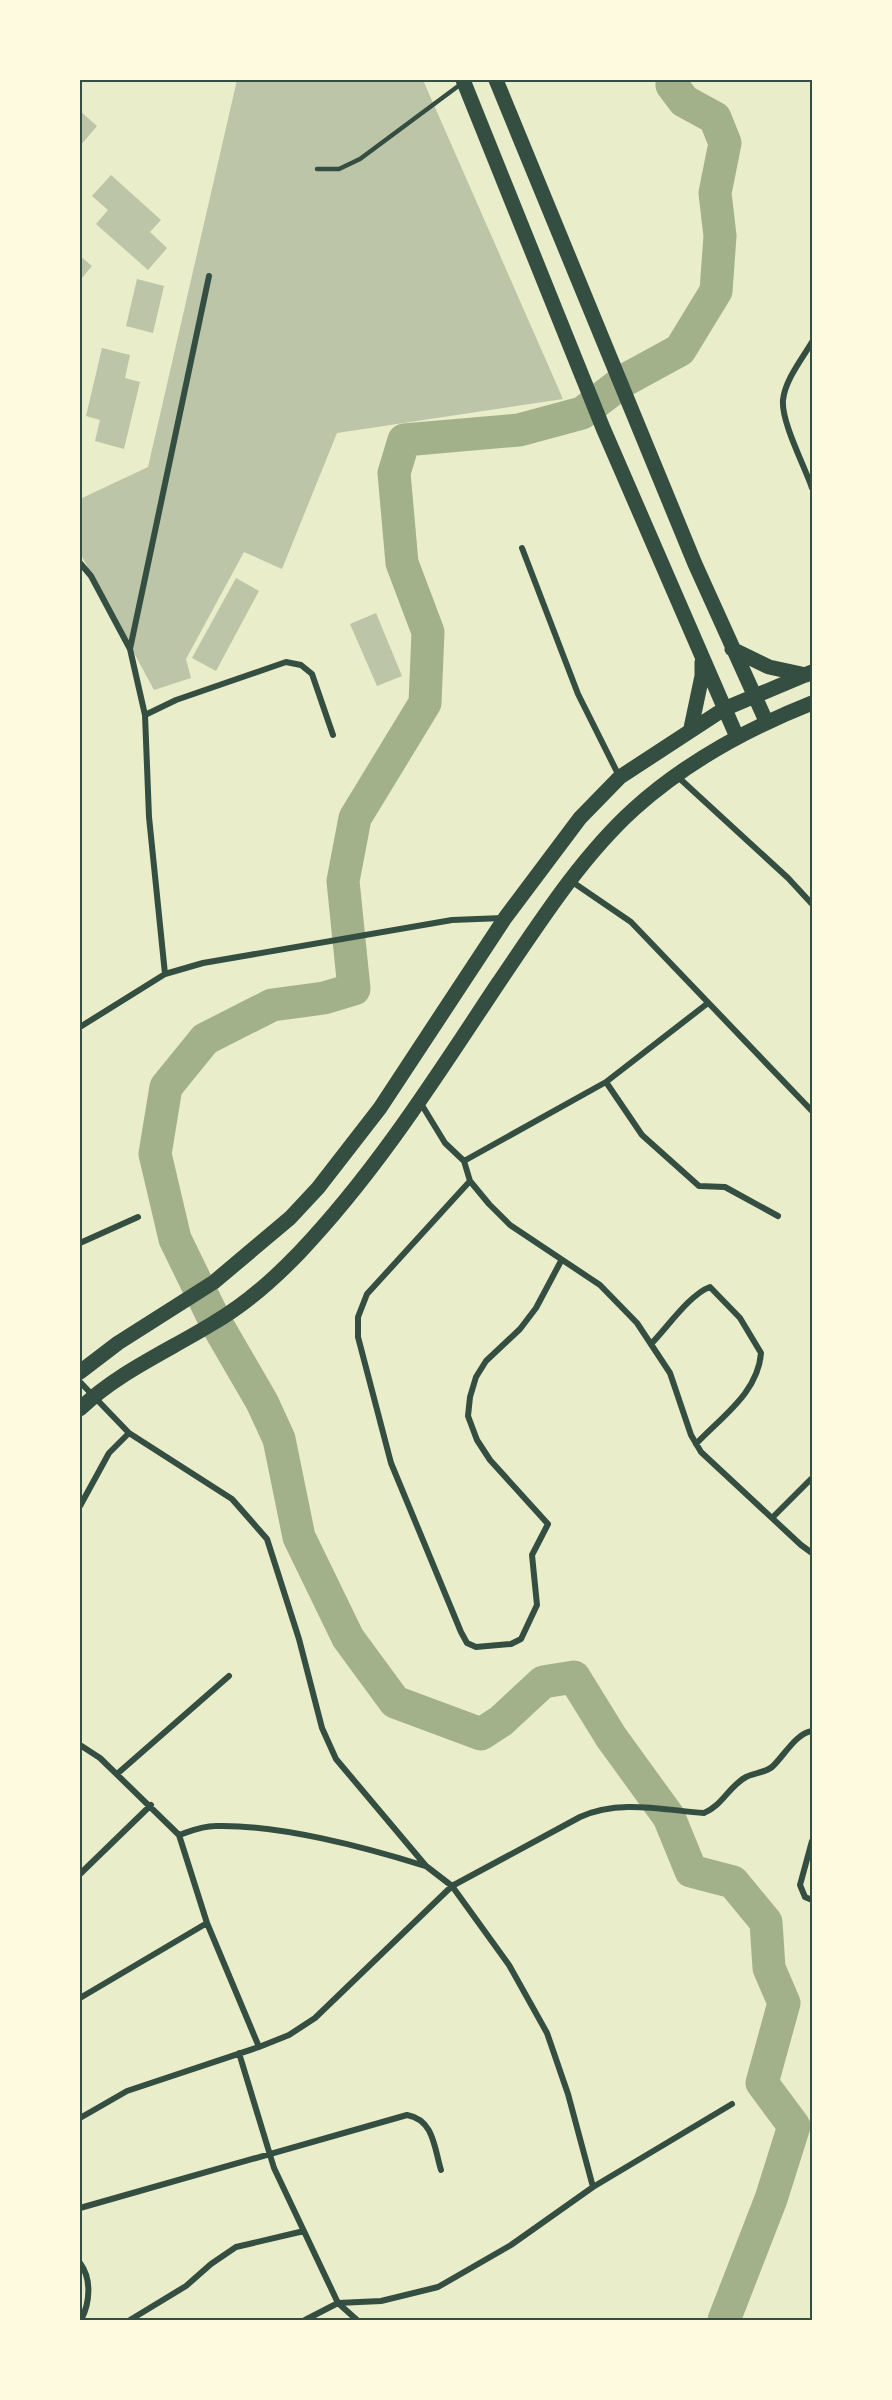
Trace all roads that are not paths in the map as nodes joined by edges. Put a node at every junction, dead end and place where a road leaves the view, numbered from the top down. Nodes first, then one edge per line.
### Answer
1 (465, 80) edge
2 (496, 80) edge
3 (317, 169) dead end
4 (209, 276) dead end
5 (813, 342) edge
6 (813, 488) edge
7 (522, 548) dead end
8 (80, 563) edge
9 (732, 649) junction
10 (130, 650) junction
11 (702, 656) junction
12 (809, 673) edge
13 (753, 695) junction
14 (813, 703) edge
15 (724, 709) junction
16 (144, 714) junction
17 (766, 721) junction
18 (691, 728) junction
19 (333, 735) dead end
20 (738, 736) junction
21 (620, 777) junction
22 (678, 777) junction
23 (571, 881) junction
24 (813, 904) edge
25 (505, 918) junction
26 (165, 974) junction
27 (708, 1003) junction
28 (80, 1027) edge
29 (606, 1082) junction
30 (420, 1101) junction
31 (813, 1111) edge
32 (464, 1161) junction
33 (470, 1181) junction
34 (778, 1215) dead end
35 (138, 1217) dead end
36 (80, 1243) edge
37 (561, 1261) junction
38 (651, 1344) junction
39 (80, 1372) edge
40 (80, 1382) edge
41 (93, 1397) junction
42 (80, 1409) edge
43 (129, 1433) junction
44 (696, 1444) junction
45 (813, 1478) edge
46 (80, 1506) edge
47 (773, 1517) junction
48 (813, 1553) edge
49 (229, 1676) dead end
50 (813, 1731) edge
51 (80, 1745) edge
52 (117, 1774) junction
53 (151, 1805) junction
54 (179, 1835) junction
55 (813, 1841) edge
56 (426, 1866) junction
57 (80, 1874) edge
58 (452, 1886) junction
59 (813, 1900) edge
60 (207, 1923) junction
61 (80, 1998) edge
62 (259, 2047) junction
63 (239, 2054) junction
64 (732, 2104) dead end
65 (80, 2118) edge
66 (269, 2154) junction
67 (441, 2170) dead end
68 (593, 2187) junction
69 (80, 2208) edge
70 (303, 2231) junction
71 (80, 2263) edge
72 (338, 2302) junction
73 (81, 2320) edge
74 (130, 2320) edge
75 (305, 2320) edge
76 (357, 2320) edge

1 - 3 lane
1 - 11 main road
2 - 9 main road
4 - 10 street
5 - 6 street
7 - 21 street
8 - 10 street
9 - 12 main road
9 - 13 main road
10 - 16 street
11 - 15 main road
11 - 18 main road
12 - 13 main road
13 - 15 main road
13 - 17 main road
14 - 17 main road
15 - 18 main road
15 - 20 main road
16 - 19 street
16 - 26 street
17 - 20 main road
18 - 21 main road
20 - 22 main road
21 - 25 main road
22 - 23 main road
22 - 24 street
23 - 27 street
23 - 30 main road
25 - 26 street
25 - 39 main road
26 - 28 street
27 - 29 street
27 - 31 street
29 - 32 street
29 - 34 street
30 - 32 street
30 - 41 main road
32 - 33 street
33 - 37 street
33 - 37 street
35 - 36 street
37 - 38 street
38 - 44 street
38 - 44 street
40 - 41 street
41 - 42 main road
41 - 43 street
43 - 46 street
43 - 56 street
44 - 47 street
45 - 47 street
47 - 48 street
49 - 52 street
50 - 58 street
51 - 52 street
52 - 53 street
53 - 54 street
53 - 57 street
54 - 56 street
54 - 60 street
55 - 59 street
56 - 58 street
58 - 62 street
58 - 68 street
60 - 61 street
60 - 62 street
62 - 63 street
63 - 65 street
63 - 66 street
64 - 68 street
66 - 67 street
66 - 69 street
66 - 70 street
68 - 72 street
70 - 72 street
70 - 74 street
71 - 73 street
72 - 75 street
72 - 76 street

